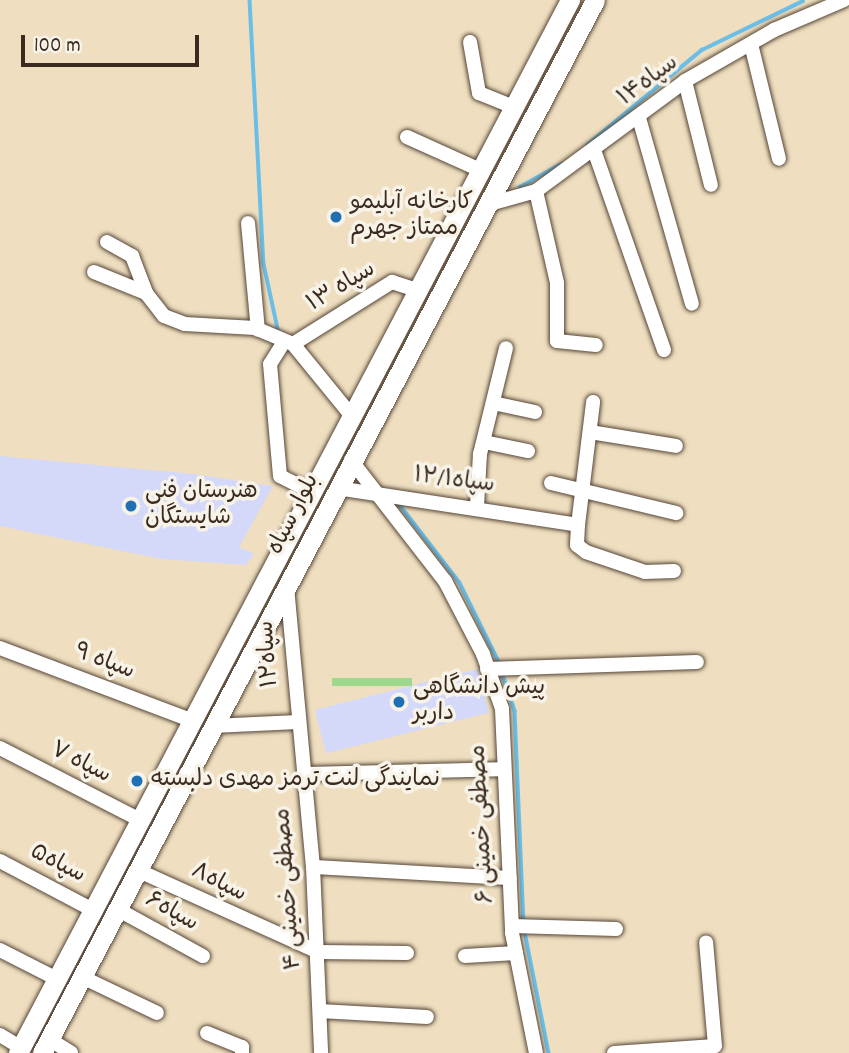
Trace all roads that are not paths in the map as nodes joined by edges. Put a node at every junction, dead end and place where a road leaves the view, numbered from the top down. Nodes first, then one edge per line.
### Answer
1 (570, 0) edge
2 (595, 0) edge
3 (845, 0) edge
4 (814, 6) edge
5 (849, 10) edge
6 (470, 42) dead end
7 (751, 44) junction
8 (685, 81) junction
9 (514, 107) junction
10 (639, 118) junction
11 (407, 137) dead end
12 (594, 150) junction
13 (779, 159) dead end
14 (480, 170) junction
15 (711, 185) dead end
16 (536, 191) junction
17 (486, 205) junction
18 (248, 223) dead end
19 (107, 242) dead end
20 (94, 272) dead end
21 (416, 290) junction
22 (146, 293) junction
23 (692, 304) dead end
24 (258, 330) junction
25 (287, 344) junction
26 (596, 345) dead end
27 (506, 348) dead end
28 (664, 350) dead end
29 (593, 402) dead end
30 (494, 403) junction
31 (535, 412) dead end
32 (349, 414) junction
33 (590, 432) junction
34 (485, 442) junction
35 (676, 446) dead end
36 (528, 452) dead end
37 (351, 460) junction
38 (551, 483) dead end
39 (337, 488) junction
40 (309, 491) junction
41 (582, 494) junction
42 (383, 497) junction
43 (477, 506) junction
44 (676, 513) dead end
45 (578, 525) junction
46 (268, 570) junction
47 (674, 571) dead end
48 (286, 583) junction
49 (0, 648) edge
50 (697, 662) dead end
51 (487, 668) junction
52 (191, 720) junction
53 (298, 722) junction
54 (212, 726) junction
55 (0, 748) edge
56 (503, 769) junction
57 (303, 774) junction
58 (140, 820) junction
59 (0, 862) edge
60 (313, 867) junction
61 (137, 870) junction
62 (510, 878) junction
63 (117, 909) junction
64 (93, 910) junction
65 (512, 926) junction
66 (616, 929) dead end
67 (706, 942) dead end
68 (0, 950) edge
69 (319, 952) junction
70 (407, 953) dead end
71 (516, 953) junction
72 (203, 956) dead end
73 (465, 956) dead end
74 (82, 977) junction
75 (57, 979) junction
76 (320, 1011) junction
77 (157, 1013) dead end
78 (428, 1017) dead end
79 (207, 1033) dead end
80 (0, 1035) edge
81 (45, 1046) edge
82 (707, 1049) edge
83 (20, 1051) edge
84 (71, 1053) edge
85 (242, 1053) edge
86 (321, 1053) edge
87 (536, 1053) edge
88 (614, 1053) edge

1 - 9 main road, بلوار سپاه
2 - 17 main road, بلوار سپاه
3 - 4 street, سپاه۱۴
3 - 5 street
4 - 7 street, سپاه۱۴
6 - 9 street
7 - 8 street, سپاه۱۴
7 - 13 street
8 - 10 street, سپاه۱۴
8 - 15 street
9 - 14 main road, بلوار سپاه
10 - 12 street, سپاه۱۴
10 - 23 street
11 - 14 street
12 - 16 street, سپاه۱۴
12 - 28 street
14 - 21 main road, بلوار سپاه
16 - 17 street, سپاه۱۴
16 - 26 street
17 - 37 main road, بلوار سپاه
18 - 24 street
19 - 22 street
20 - 22 street
21 - 25 street, سپاه ۱۳
21 - 32 main road, بلوار سپاه
22 - 24 street
24 - 25 street
25 - 32 street
25 - 40 street
27 - 30 street
29 - 33 street
30 - 31 street
30 - 34 street
32 - 40 main road, بلوار سپاه
33 - 35 street
33 - 41 street
34 - 36 street
34 - 43 street
37 - 39 main road, بلوار سپاه
37 - 42 street, سپاه۱۲/۱
38 - 41 street
39 - 42 street, سپاه۱۲/۱
39 - 48 main road, بلوار سپاه
40 - 46 main road, بلوار سپاه
41 - 44 street
41 - 45 street
42 - 43 street, سپاه۱۲/۱
42 - 51 street, مصطفی خمینی ۶
43 - 45 street, سپاه۱۲/۱
45 - 47 street
46 - 48 main road
46 - 52 main road, بلوار سپاه
48 - 53 street, سپاه۱۲
48 - 54 main road, بلوار سپاه
49 - 52 street, سپاه ۹
50 - 51 street
51 - 56 street, مصطفی خمینی ۶
52 - 58 main road, بلوار سپاه
53 - 54 street
53 - 57 street, مصطفی خمینی ۴
54 - 61 main road, بلوار سپاه
55 - 58 street, سپاه ۷
56 - 57 street
56 - 62 street, مصطفی خمینی ۶
57 - 60 street, مصطفی خمینی ۴
58 - 64 main road, بلوار سپاه
59 - 64 street, سپاه۵
60 - 62 street
60 - 69 street, مصطفی خمینی ۴
61 - 63 main road, بلوار سپاه
61 - 69 street, سپاه۸
62 - 65 street, مصطفی خمینی ۶
63 - 72 street, سپاه۶
63 - 74 main road, بلوار سپاه
64 - 75 main road, بلوار سپاه
65 - 66 street
65 - 71 street, مصطفی خمینی ۶
67 - 82 street
68 - 75 street
69 - 70 street
69 - 76 street, مصطفی خمینی ۴
71 - 73 street
71 - 87 street, مصطفی خمینی ۶
74 - 77 street
74 - 81 main road, بلوار سپاه
75 - 83 main road, بلوار سپاه
76 - 78 street
76 - 86 street, مصطفی خمینی ۴
79 - 85 street
80 - 83 street
81 - 84 street
82 - 88 street

